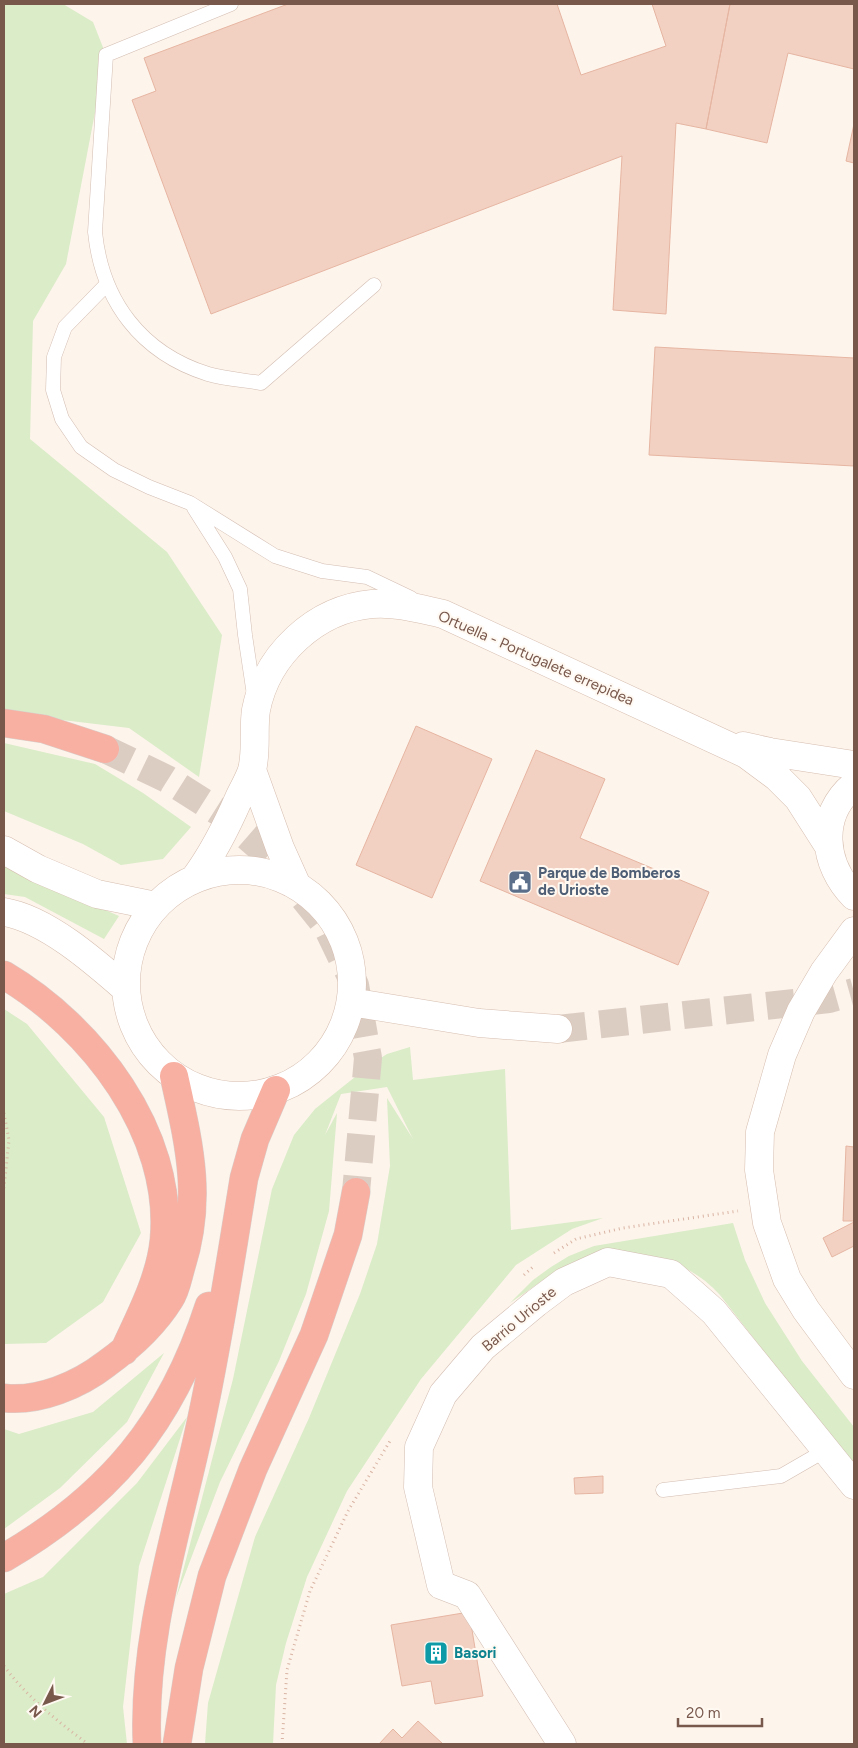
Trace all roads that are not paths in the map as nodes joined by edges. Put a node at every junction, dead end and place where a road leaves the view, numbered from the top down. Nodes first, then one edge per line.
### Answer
1 (231, 4) edge
2 (107, 284) junction
3 (374, 285) dead end
4 (190, 503) junction
5 (443, 614) junction
6 (256, 709) junction
7 (4, 723) edge
8 (712, 738) junction
9 (105, 749) tunnel mouth
10 (854, 765) edge
11 (252, 770) junction
12 (854, 785) edge
13 (828, 845) junction
14 (4, 850) edge
15 (195, 878) junction
16 (297, 886) junction
17 (854, 896) edge
18 (156, 906) junction
19 (4, 912) edge
20 (854, 930) edge
21 (4, 975) edge
22 (126, 989) junction
23 (352, 1002) junction
24 (558, 1029) tunnel mouth
25 (174, 1076) junction
26 (276, 1090) junction
27 (356, 1192) tunnel mouth
28 (236, 1221) junction
29 (124, 1351) junction
30 (854, 1375) edge
31 (4, 1398) edge
32 (826, 1450) junction
33 (854, 1485) edge
34 (663, 1490) dead end
35 (4, 1558) edge
36 (147, 1744) edge
37 (177, 1744) edge
38 (562, 1744) edge

1 - 2 lane
2 - 3 lane
2 - 4 lane
4 - 5 lane
4 - 6 lane
5 - 6 street, Ortuella - Portugalete errepidea
5 - 8 street, Ortuella - Portugalete errepidea
6 - 11 street, Ortuella - Portugalete errepidea
7 - 9 highway
8 - 10 street, Ortuella - Portugalete errepidea
8 - 13 street, Ortuella - Portugalete errepidea
11 - 15 street, Ortuella - Portugalete errepidea
11 - 16 street, Ortuella - Portugalete errepidea
12 - 13 street
13 - 17 street
14 - 18 street
15 - 16 street
15 - 18 street
16 - 23 street
18 - 22 street
19 - 22 street
20 - 30 street
21 - 29 highway
22 - 25 street
23 - 24 street
23 - 26 street
25 - 26 street
25 - 29 highway
26 - 28 highway
27 - 37 highway
28 - 35 highway
28 - 36 highway
29 - 31 highway
32 - 33 street, Barrio Urioste
32 - 34 lane
32 - 38 street, Barrio Urioste

